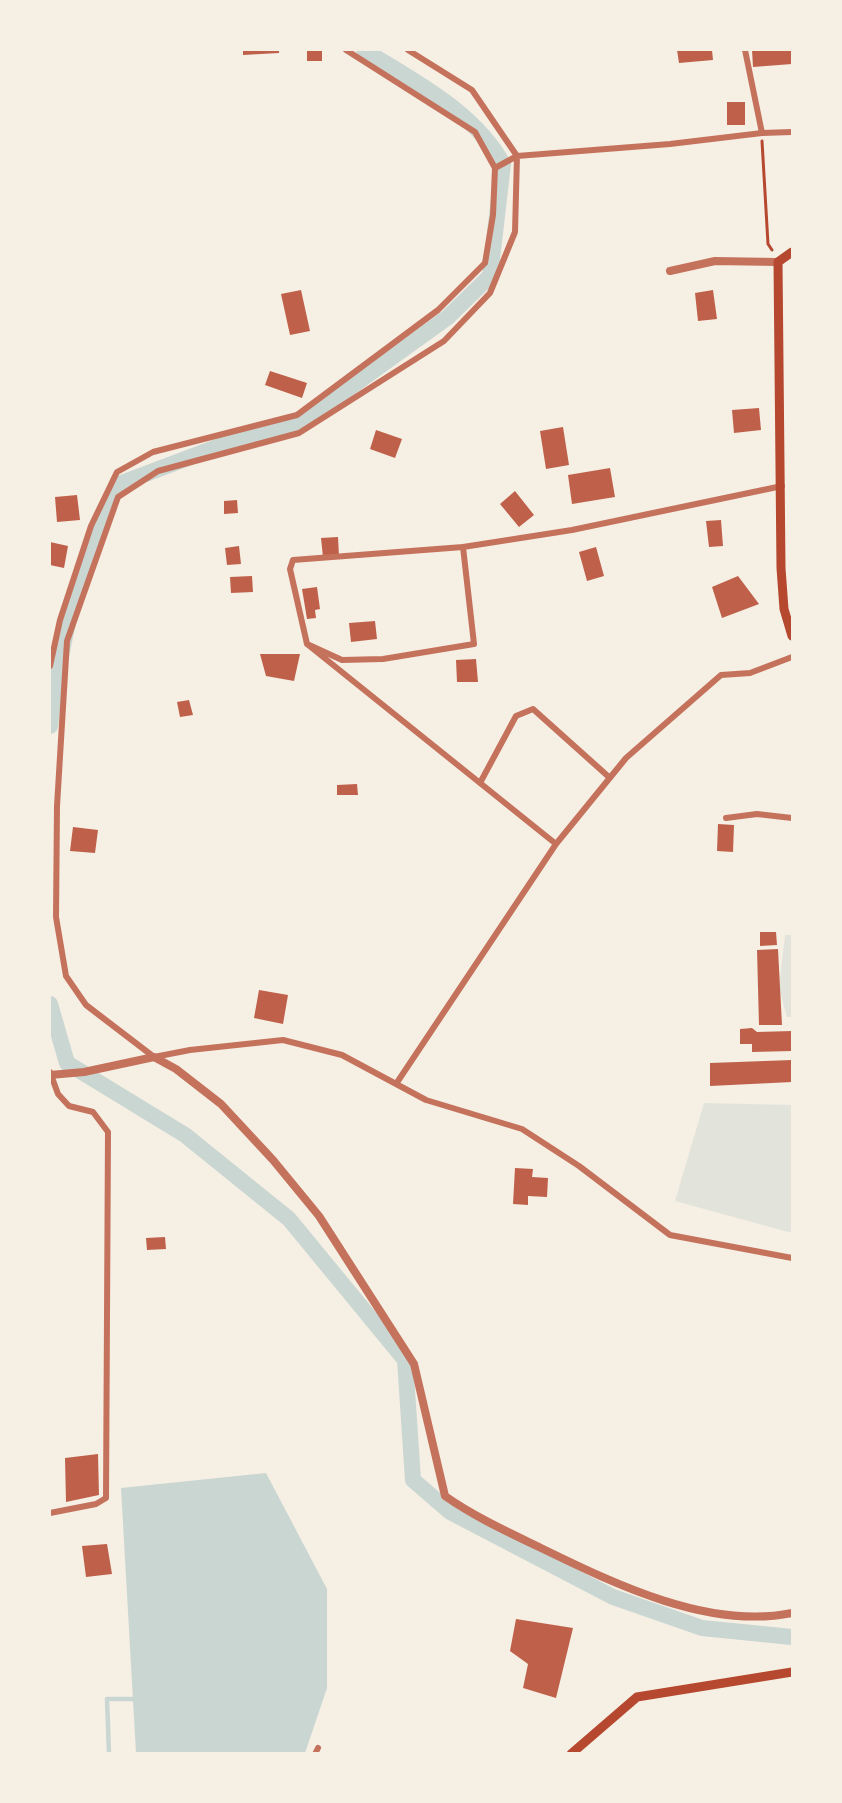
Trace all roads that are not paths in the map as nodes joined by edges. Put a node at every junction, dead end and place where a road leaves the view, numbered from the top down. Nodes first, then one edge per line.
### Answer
1 (346, 50) edge
2 (408, 50) edge
3 (745, 50) edge
4 (792, 132) edge
5 (762, 134) junction
6 (517, 156) junction
7 (495, 168) junction
8 (792, 252) edge
9 (778, 262) junction
10 (670, 271) dead end
11 (782, 486) junction
12 (463, 547) junction
13 (792, 636) edge
14 (307, 644) junction
15 (792, 657) edge
16 (50, 666) edge
17 (610, 778) junction
18 (480, 783) junction
19 (726, 818) dead end
20 (792, 818) edge
21 (556, 844) junction
22 (154, 1057) junction
23 (50, 1074) edge
24 (396, 1084) junction
25 (792, 1258) edge
26 (50, 1514) edge
27 (792, 1613) edge
28 (792, 1672) edge
29 (571, 1754) edge

1 - 7 street
2 - 6 street
3 - 5 street
4 - 5 street
5 - 6 street
6 - 7 street
6 - 22 street
7 - 16 street
8 - 9 main road
9 - 10 street
9 - 11 main road
11 - 12 street
11 - 13 main road
12 - 14 street
12 - 14 street
14 - 18 street
15 - 17 street
17 - 18 street
17 - 21 street
18 - 21 street
19 - 20 street
21 - 24 street
22 - 23 street
22 - 24 street
22 - 27 street
23 - 26 street
24 - 25 street
28 - 29 main road

